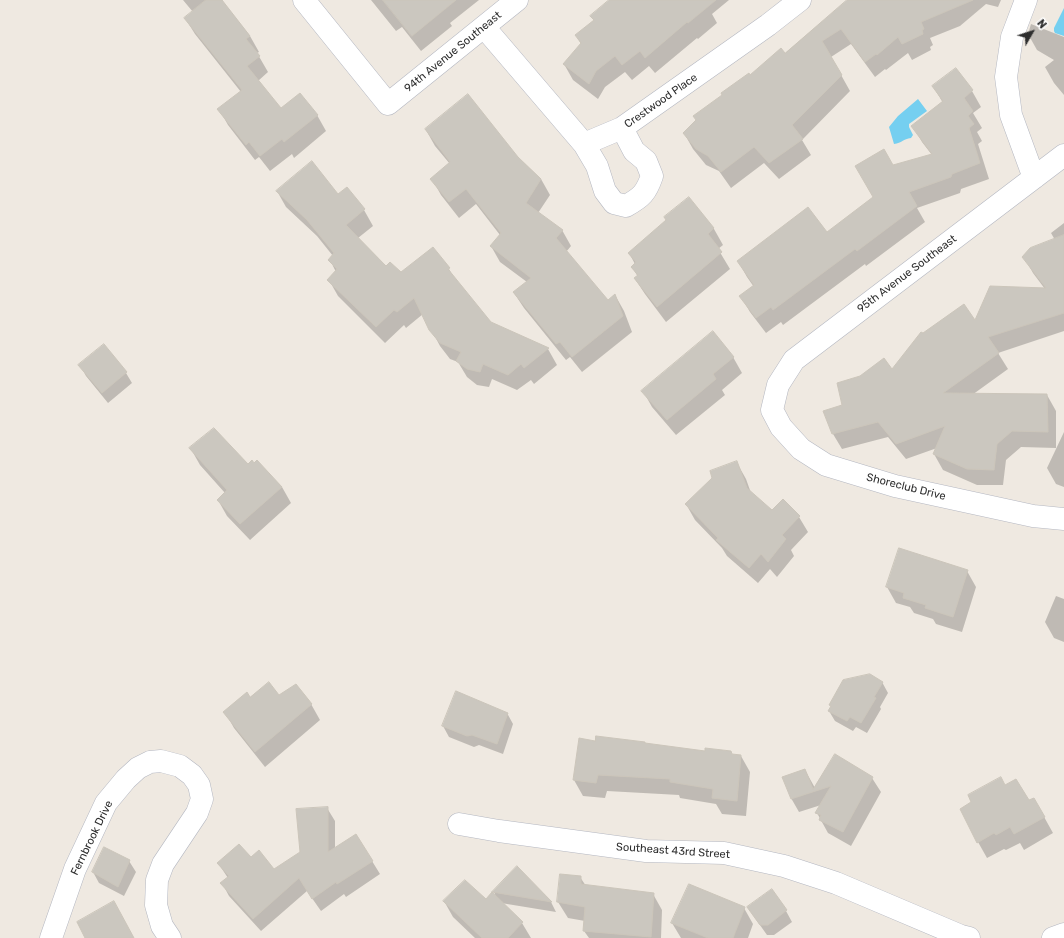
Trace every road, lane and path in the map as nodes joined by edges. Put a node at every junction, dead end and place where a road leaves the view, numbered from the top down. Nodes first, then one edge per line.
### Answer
1 (304, 0) edge
2 (517, 0) edge
3 (800, 0) edge
4 (1026, 0) edge
5 (484, 27) junction
6 (622, 128) junction
7 (584, 144) junction
8 (1064, 155) edge
9 (1034, 178) junction
10 (772, 410) joint
11 (1064, 519) edge
12 (459, 824) dead end
13 (1064, 934) edge
14 (51, 938) edge
15 (170, 938) edge
16 (969, 938) edge
17 (1053, 938) edge

1 - 5 street, 94th Avenue Southeast
2 - 5 street, 94th Avenue Southeast
3 - 6 street, Crestwood Place
4 - 9 street
5 - 7 street
6 - 7 street, Crestwood Place
6 - 7 street
8 - 9 street, 95th Avenue Southeast
9 - 10 street, 95th Avenue Southeast
10 - 11 street, Shoreclub Drive
12 - 16 street, Southeast 43rd Street
13 - 17 street
14 - 15 street, Fernbrook Drive

